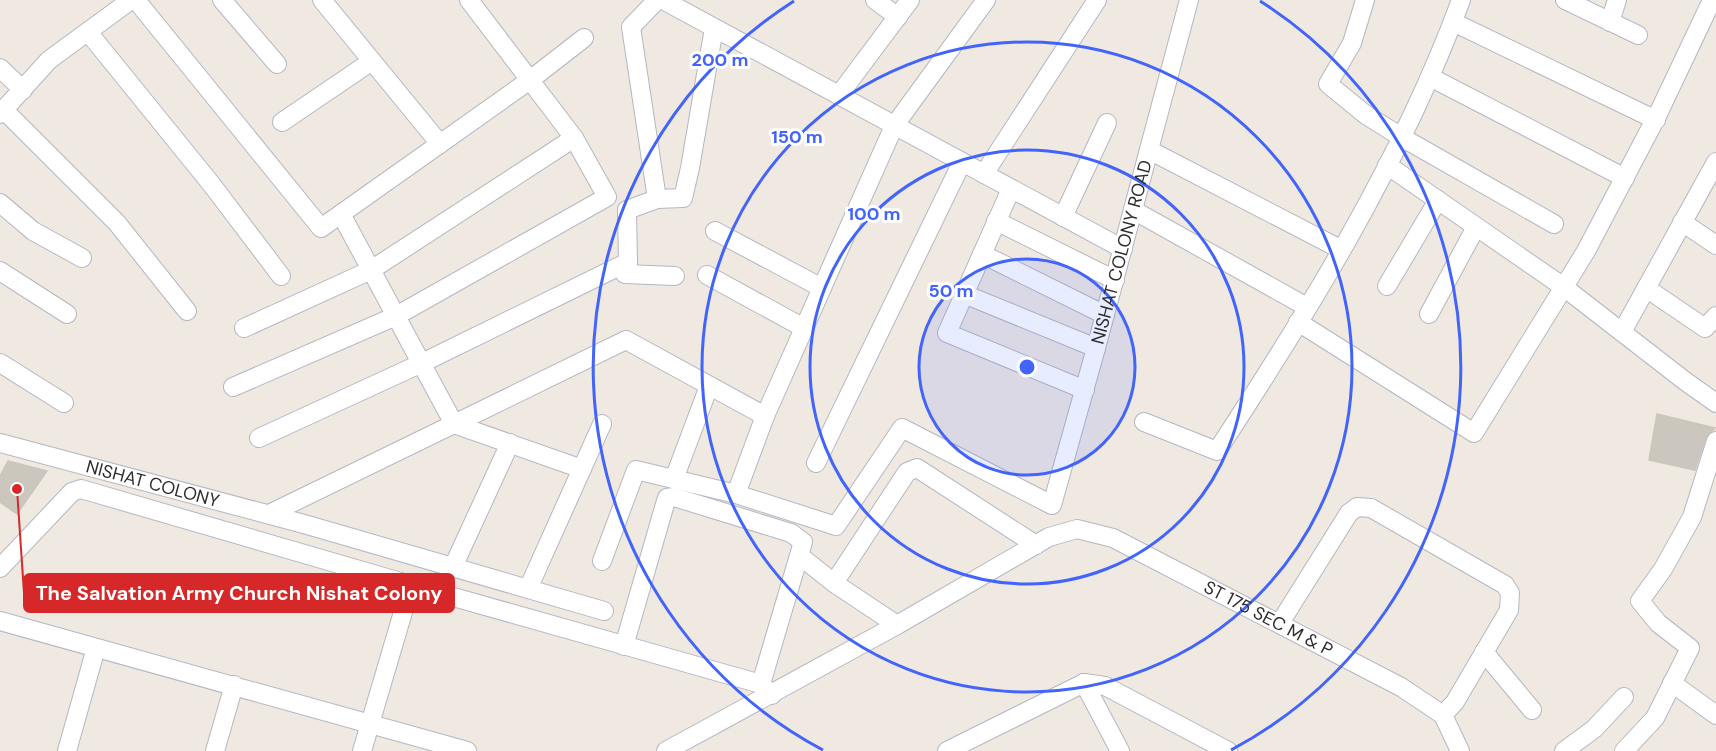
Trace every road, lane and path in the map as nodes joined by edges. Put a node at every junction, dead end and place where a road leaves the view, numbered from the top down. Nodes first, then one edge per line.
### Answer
1 (131, 0) edge
2 (136, 0) edge
3 (222, 0) edge
4 (322, 0) edge
5 (469, 0) edge
6 (657, 0) edge
7 (663, 0) edge
8 (875, 0) edge
9 (910, 0) edge
10 (986, 0) edge
11 (1097, 0) edge
12 (1189, 0) edge
13 (1365, 0) edge
14 (1461, 0) edge
15 (1565, 0) edge
16 (1617, 0) edge
17 (1712, 0) edge
18 (897, 17) junction
19 (1453, 22) junction
20 (1610, 22) junction
21 (714, 28) junction
22 (88, 32) junction
23 (1638, 35) dead end
24 (584, 38) dead end
25 (372, 61) junction
26 (277, 64) dead end
27 (0, 69) edge
28 (1430, 77) junction
29 (530, 80) junction
30 (22, 90) junction
31 (839, 96) junction
32 (2, 112) edge
33 (1656, 120) junction
34 (282, 122) dead end
35 (1107, 123) dead end
36 (894, 126) junction
37 (574, 138) junction
38 (1403, 138) junction
39 (440, 144) junction
40 (1149, 150) junction
41 (962, 162) junction
42 (1716, 162) edge
43 (1387, 165) junction
44 (984, 174) junction
45 (1625, 178) junction
46 (1011, 189) junction
47 (657, 199) junction
48 (1438, 200) junction
49 (0, 202) edge
50 (1133, 210) junction
51 (341, 214) junction
52 (1063, 217) junction
53 (996, 221) junction
54 (1682, 222) junction
55 (1554, 224) dead end
56 (1476, 227) junction
57 (714, 231) dead end
58 (1716, 245) edge
59 (1123, 249) junction
60 (1340, 249) junction
61 (982, 254) junction
62 (82, 258) dead end
63 (628, 262) junction
64 (371, 270) junction
65 (0, 271) edge
66 (707, 275) dead end
67 (281, 276) dead end
68 (675, 276) dead end
69 (1115, 280) junction
70 (1388, 286) dead end
71 (822, 288) junction
72 (1565, 288) junction
73 (1646, 288) junction
74 (964, 294) junction
75 (186, 311) dead end
76 (1429, 314) dead end
77 (67, 315) dead end
78 (1105, 315) junction
79 (1303, 315) junction
80 (396, 316) junction
81 (1716, 316) edge
82 (244, 328) dead end
83 (804, 328) junction
84 (1622, 332) junction
85 (1096, 348) junction
86 (0, 363) edge
87 (422, 363) junction
88 (709, 386) junction
89 (233, 387) dead end
90 (1084, 390) junction
91 (64, 403) dead end
92 (1716, 403) edge
93 (765, 416) junction
94 (1144, 422) dead end
95 (454, 423) junction
96 (602, 424) dead end
97 (259, 438) dead end
98 (1716, 441) edge
99 (0, 443) edge
100 (510, 443) junction
101 (816, 463) dead end
102 (582, 469) junction
103 (674, 479) junction
104 (736, 494) junction
105 (269, 514) junction
106 (1043, 541) junction
107 (800, 556) junction
108 (602, 561) dead end
109 (453, 567) junction
110 (0, 568) edge
111 (834, 583) junction
112 (411, 585) junction
113 (528, 589) junction
114 (604, 611) dead end
115 (0, 621) edge
116 (1280, 623) junction
117 (897, 625) junction
118 (624, 646) junction
119 (96, 648) junction
120 (1484, 652) junction
121 (1084, 683) junction
122 (1672, 683) junction
123 (234, 685) junction
124 (767, 689) junction
125 (1624, 698) dead end
126 (1532, 710) dead end
127 (1443, 715) junction
128 (1716, 715) edge
129 (370, 723) junction
130 (951, 750) edge
131 (67, 751) edge
132 (215, 751) edge
133 (362, 751) edge
134 (467, 751) edge
135 (666, 751) edge
136 (1120, 751) edge
137 (1228, 751) edge
138 (1460, 751) edge
139 (1564, 751) edge
140 (1624, 751) edge

1 - 22 street
2 - 51 street
3 - 26 street
4 - 25 street
5 - 29 street
6 - 47 street
7 - 21 street
8 - 18 street
9 - 18 street
10 - 36 street
11 - 44 street
12 - 40 street, NISHAT COLONY ROAD
13 - 38 street
14 - 19 street
15 - 20 street
16 - 20 street
17 - 33 street
18 - 31 street
19 - 28 street
19 - 33 street
20 - 23 street
21 - 31 street
21 - 47 street
22 - 30 street
22 - 67 street
24 - 29 street
25 - 34 street
25 - 39 street
27 - 30 street
28 - 38 street
28 - 45 street
29 - 37 street
29 - 39 street
30 - 32 street
31 - 36 street
32 - 75 street
33 - 45 street
35 - 52 street
36 - 41 street
36 - 71 street
37 - 64 street
37 - 80 street
38 - 43 street
38 - 55 street
39 - 51 street
40 - 50 street, NISHAT COLONY ROAD
40 - 60 street
41 - 44 street
41 - 101 street
42 - 54 street
43 - 48 street
43 - 60 street
44 - 46 street
45 - 72 street
46 - 52 street
46 - 53 street
47 - 63 street
48 - 56 street
48 - 70 street
49 - 62 street
50 - 59 street, NISHAT COLONY ROAD
50 - 79 street
51 - 64 street
52 - 59 street
53 - 61 street
53 - 69 street
54 - 58 street
54 - 73 street
56 - 72 street
56 - 76 street
57 - 71 street
59 - 69 street, NISHAT COLONY ROAD
60 - 79 street
61 - 74 street
61 - 78 street
63 - 68 street
63 - 87 street
64 - 80 street
64 - 82 street
65 - 77 street
66 - 83 street
69 - 78 street, NISHAT COLONY ROAD
71 - 83 street
72 - 79 street
72 - 84 street
73 - 81 street
73 - 84 street
74 - 85 street
74 - 90 street
78 - 85 street, NISHAT COLONY ROAD
79 - 94 street
80 - 87 street
80 - 89 street
83 - 93 street
84 - 92 street
85 - 90 street, NISHAT COLONY ROAD
86 - 91 street
87 - 95 street
87 - 97 street
88 - 93 street
88 - 95 street
88 - 103 street
90 - 104 street, NISHAT COLONY ROAD
93 - 104 street
95 - 100 street
95 - 105 street
96 - 102 street
98 - 122 street
99 - 105 street, NISHAT COLONY
100 - 102 street
100 - 109 street
102 - 113 street
103 - 104 street
103 - 108 street
105 - 109 street, NISHAT COLONY
106 - 111 street
106 - 116 street, ST 175 SEC M & P
106 - 117 street, ST 175 SEC M & P
107 - 111 street
107 - 118 street
107 - 124 street
109 - 113 street, NISHAT COLONY
110 - 112 street
111 - 117 street
112 - 118 street
112 - 129 street
113 - 114 street, NISHAT COLONY
115 - 119 street
116 - 120 street
116 - 127 street, ST 175 SEC M & P
117 - 124 street, ST 175 SEC M & P
118 - 124 street
119 - 123 street
119 - 131 street
120 - 126 street
120 - 127 street
121 - 130 street
121 - 136 street
121 - 137 street
122 - 128 street
122 - 140 street
123 - 129 street
123 - 132 street
124 - 135 street, ST 175 SEC M & P
125 - 139 street
127 - 138 street
129 - 133 street
129 - 134 street

